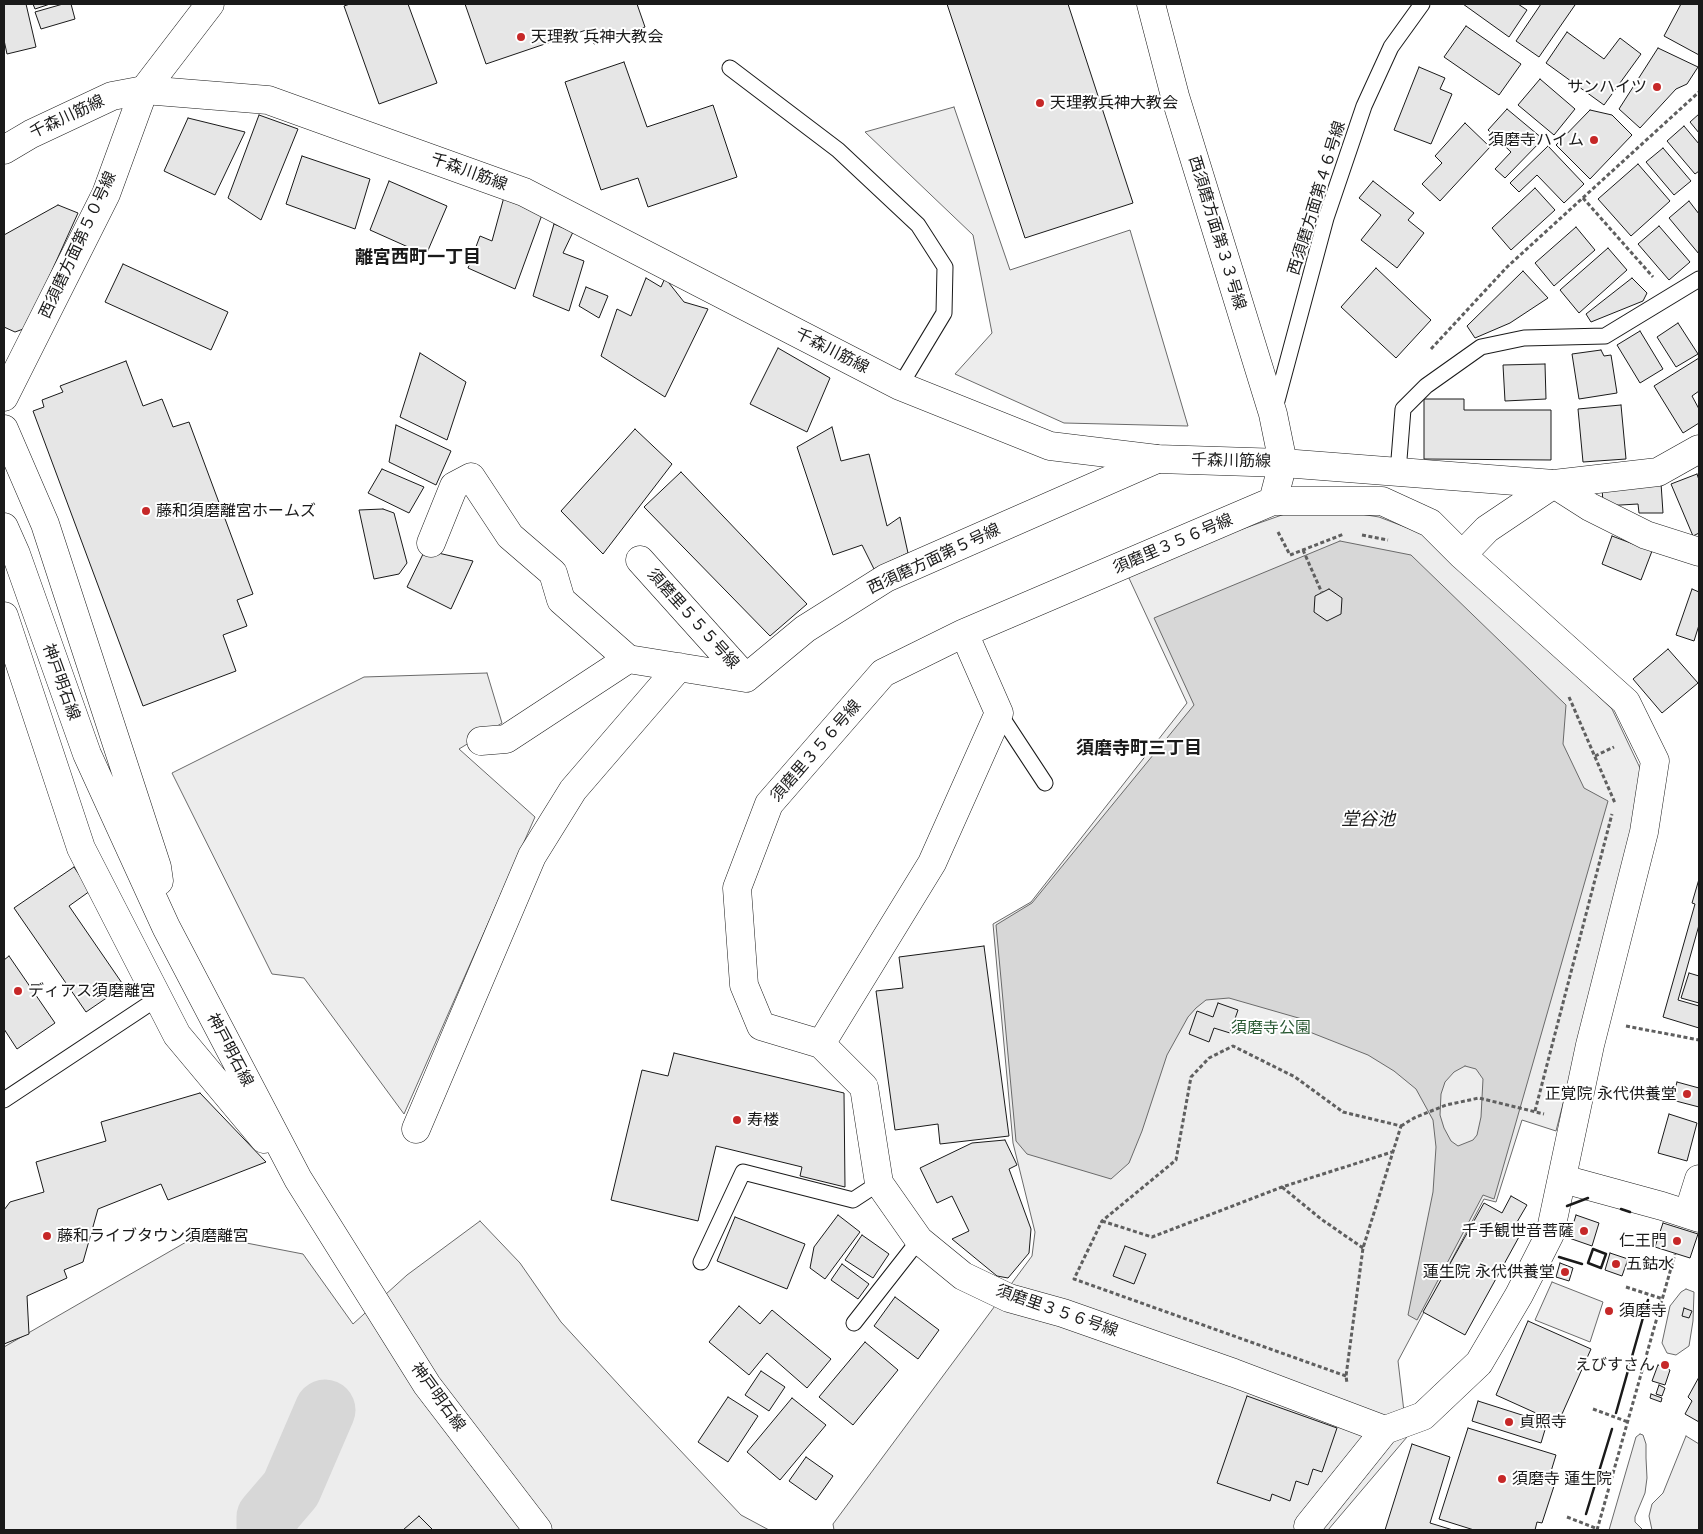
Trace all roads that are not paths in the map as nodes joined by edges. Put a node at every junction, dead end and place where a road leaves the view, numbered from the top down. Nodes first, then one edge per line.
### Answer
1 (210, 4) edge
2 (1151, 4) edge
3 (1422, 4) edge
4 (730, 68) dead end
5 (144, 90) junction
6 (4, 150) edge
7 (1699, 279) edge
8 (900, 386) junction
9 (4, 396) edge
10 (1273, 414) junction
11 (4, 429) edge
12 (1699, 449) edge
13 (1157, 460) junction
14 (1283, 463) junction
15 (1398, 472) junction
16 (1554, 484) junction
17 (1274, 513) junction
18 (4, 527) edge
19 (431, 543) dead end
20 (1699, 552) edge
21 (1462, 555) junction
22 (640, 560) dead end
23 (4, 616) edge
24 (964, 633) junction
25 (628, 659) junction
26 (679, 668) junction
27 (746, 678) junction
28 (1000, 713) junction
29 (481, 742) dead end
30 (1046, 783) dead end
31 (166, 927) junction
32 (158, 998) junction
33 (822, 1044) junction
34 (4, 1100) edge
35 (416, 1129) dead end
36 (298, 1179) junction
37 (1563, 1179) junction
38 (1699, 1179) edge
39 (879, 1183) junction
40 (1694, 1216) edge
41 (919, 1240) junction
42 (701, 1262) dead end
43 (854, 1323) dead end
44 (1385, 1430) junction
45 (1308, 1526) dead end
46 (538, 1530) edge

1 - 5 street, 西須磨方面第５０号線
2 - 10 street, 西須磨方面第３３号線
3 - 10 lane, 西須磨方面第４６号線
4 - 8 lane
5 - 6 street, 千森川筋線
5 - 8 street, 千森川筋線
5 - 9 street, 西須磨方面第５０号線
7 - 15 lane
8 - 13 street, 千森川筋線
10 - 14 street, 西須磨方面第３３号線
11 - 31 street
12 - 16 street, 千森川筋線
13 - 14 street, 千森川筋線
13 - 27 street, 西須磨方面第５号線
14 - 15 street, 千森川筋線
14 - 17 street
15 - 16 street, 千森川筋線
16 - 20 street
16 - 21 street
17 - 21 street
17 - 24 street, 須磨里３５６号線
18 - 31 street, 神戸明石線
19 - 25 street
21 - 37 street
22 - 27 street, 須磨里５５５号線
23 - 32 street
24 - 28 street
24 - 33 street, 須磨里３５６号線
25 - 26 street
25 - 29 street
26 - 27 street
26 - 35 street
28 - 30 lane
28 - 33 street
31 - 36 street, 神戸明石線
32 - 34 lane
32 - 36 street
33 - 39 street, 須磨里３５６号線
36 - 46 street, 神戸明石線
37 - 40 street
37 - 44 street
38 - 40 street
39 - 41 street, 須磨里３５６号線
39 - 42 lane
41 - 43 lane
41 - 44 street, 須磨里３５６号線
44 - 45 street

